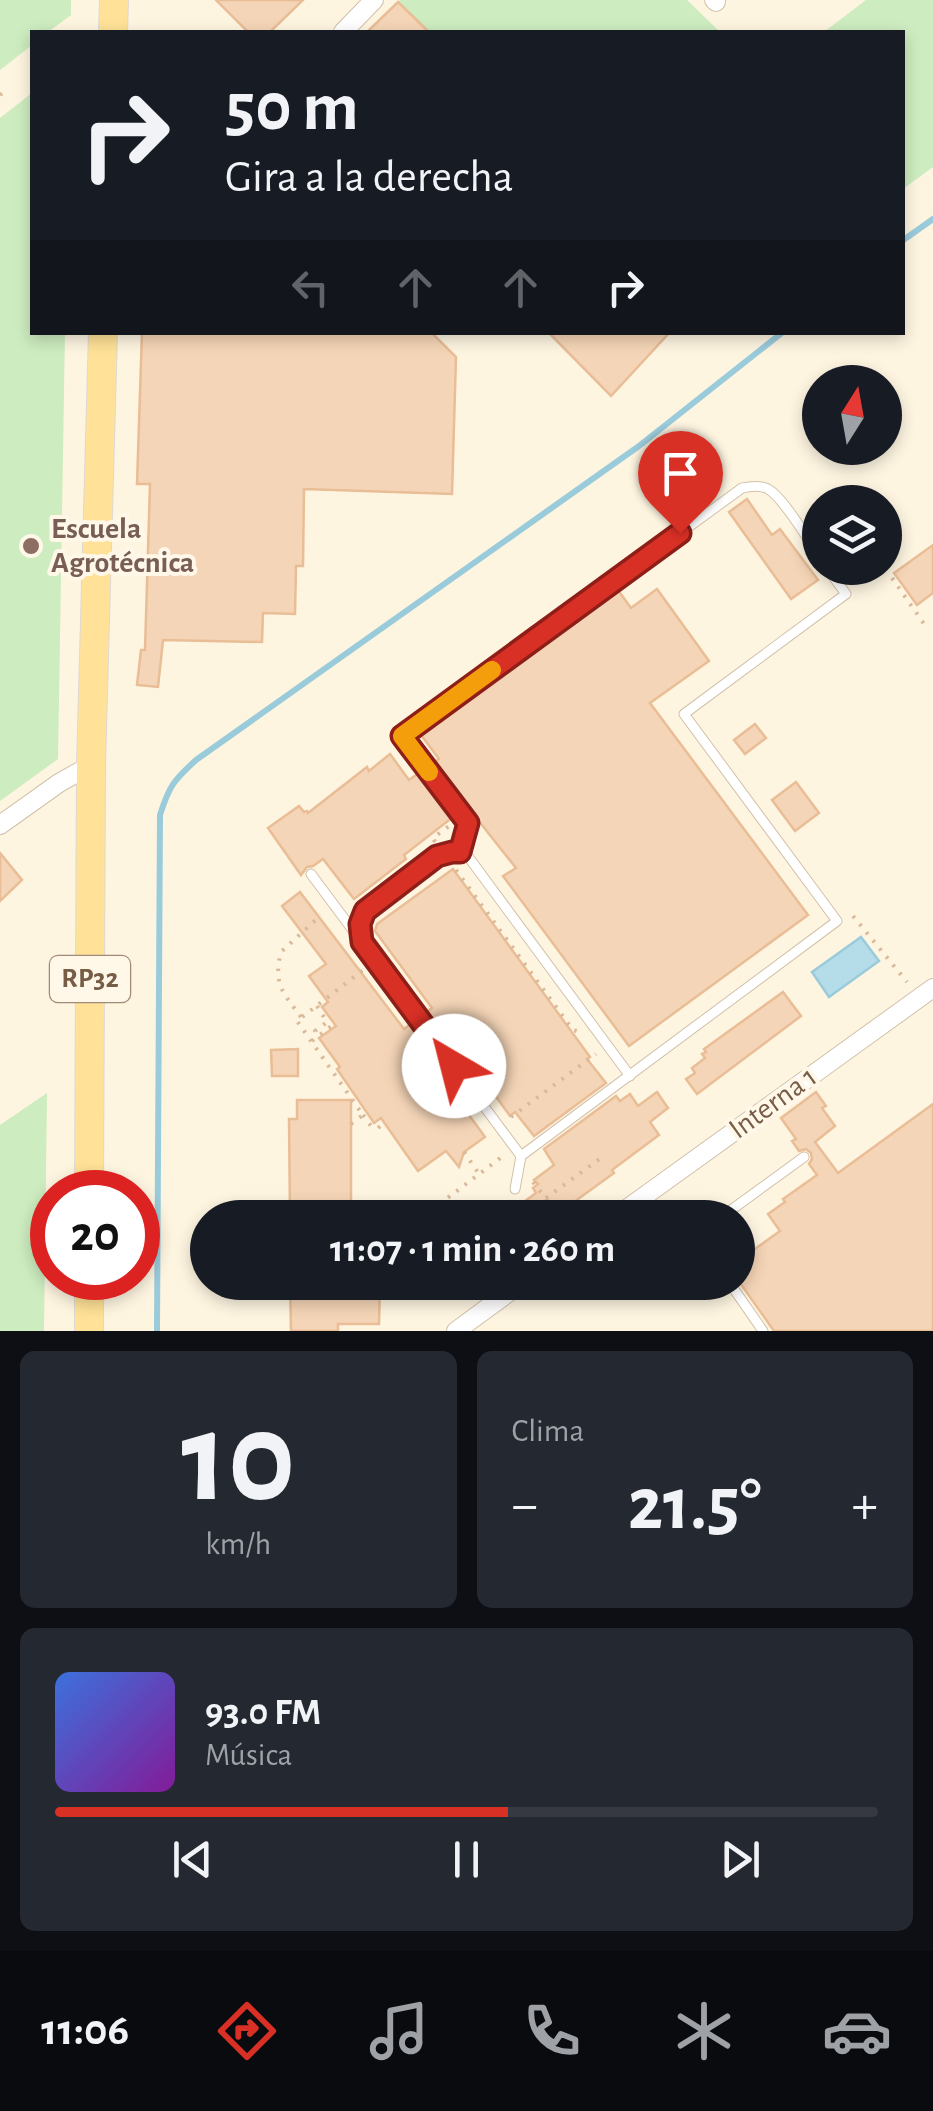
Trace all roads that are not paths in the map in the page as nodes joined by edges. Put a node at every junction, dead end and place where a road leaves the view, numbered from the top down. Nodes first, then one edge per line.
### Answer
1 (114, 0) edge
2 (374, 0) edge
3 (113, 30) edge
4 (344, 30) edge
5 (103, 335) edge
6 (802, 532) edge
7 (840, 585) edge
8 (92, 764) junction
9 (0, 825) edge
10 (460, 852) junction
11 (311, 874) dead end
12 (362, 942) junction
13 (933, 988) edge
14 (630, 1076) junction
15 (521, 1156) junction
16 (804, 1157) dead end
17 (89, 1170) edge
18 (514, 1189) dead end
19 (639, 1200) edge
20 (745, 1200) edge
21 (89, 1300) edge
22 (498, 1300) edge
23 (741, 1300) edge
24 (89, 1331) edge
25 (456, 1331) edge
26 (763, 1331) edge

1 - 3 main road
2 - 4 street
5 - 8 main road, RP32
6 - 10 lane
7 - 14 lane
8 - 9 street
8 - 17 main road, RP32
10 - 12 lane
10 - 14 lane
11 - 12 lane
12 - 15 lane
13 - 19 street, Interna 1
14 - 15 lane
15 - 18 lane
16 - 20 lane
21 - 24 main road
22 - 25 street
23 - 26 lane

